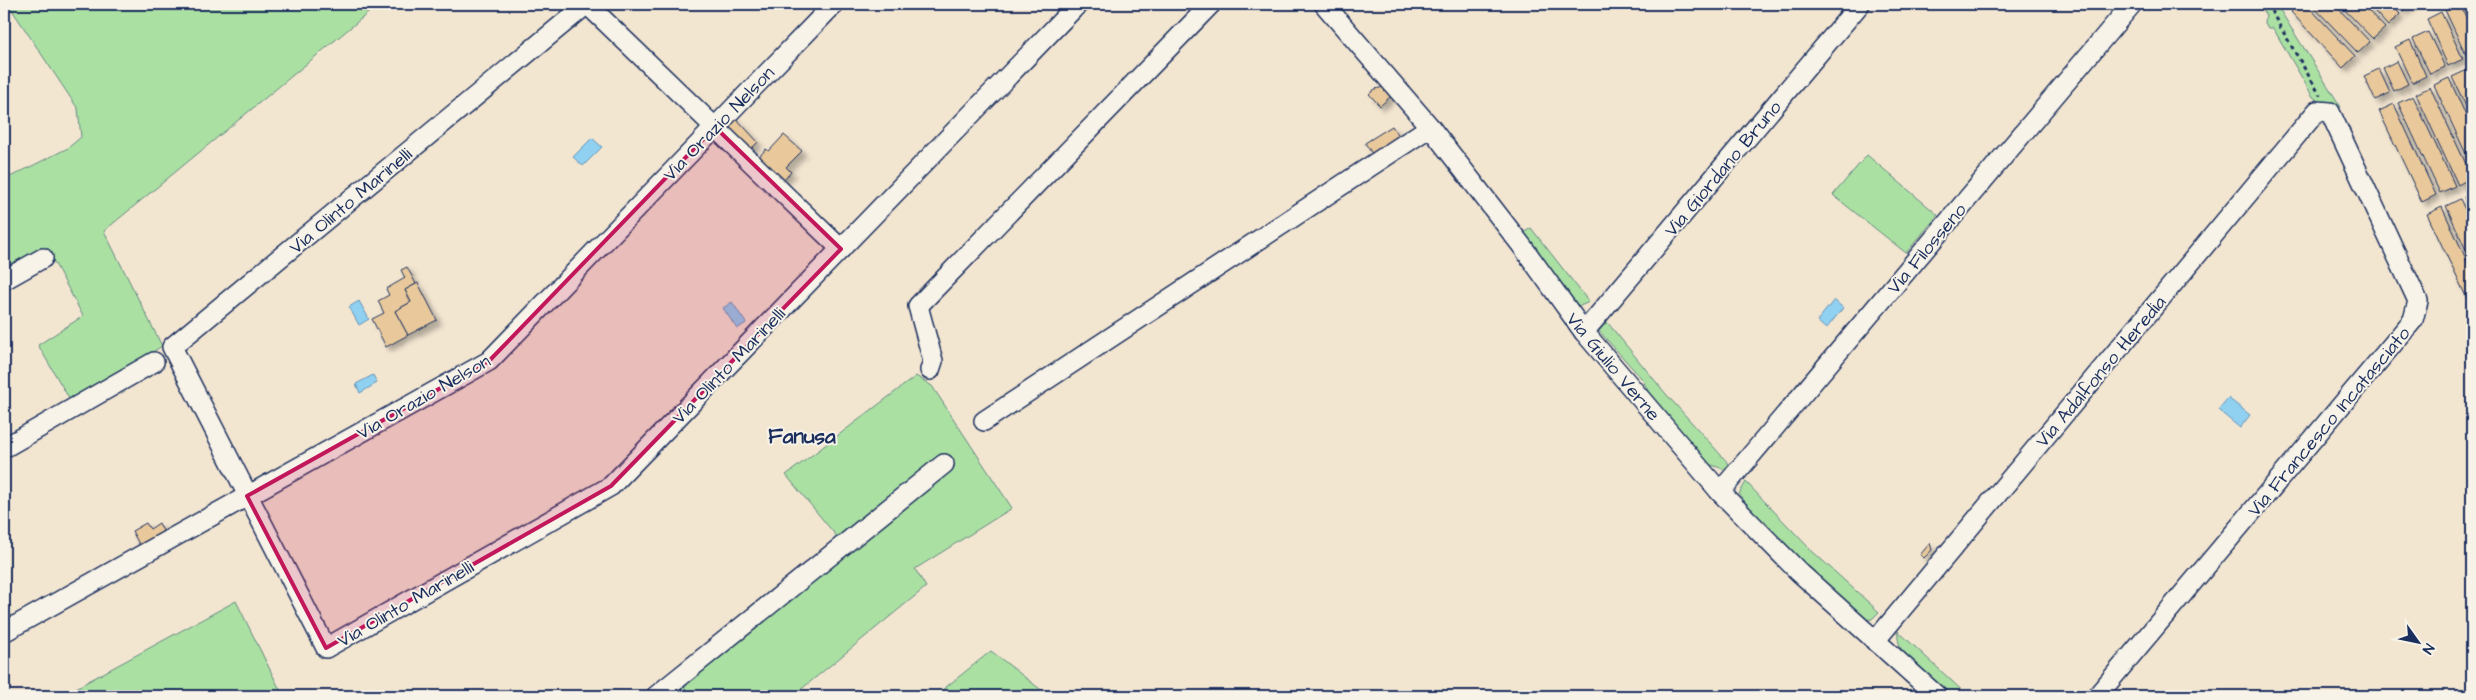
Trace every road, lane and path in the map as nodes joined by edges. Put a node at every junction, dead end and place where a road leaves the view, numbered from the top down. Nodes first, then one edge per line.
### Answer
1 (587, 4) edge
2 (834, 4) edge
3 (1078, 4) edge
4 (1211, 4) edge
5 (1324, 4) edge
6 (1860, 4) edge
7 (2132, 4) edge
8 (2267, 4) edge
9 (2326, 111) junction
10 (715, 127) junction
11 (1430, 128) junction
12 (841, 249) junction
13 (43, 258) dead end
14 (4, 280) edge
15 (1584, 332) junction
16 (154, 362) dead end
17 (930, 370) dead end
18 (984, 421) dead end
19 (4, 448) edge
20 (944, 464) dead end
21 (1720, 492) junction
22 (247, 496) junction
23 (4, 632) edge
24 (1874, 642) junction
25 (656, 696) edge
26 (1937, 696) edge
27 (2097, 696) edge

1 - 10 street
1 - 22 street, Via Olinto Marinelli
2 - 10 street, Via Orazio Nelson
3 - 12 street, Via Olinto Marinelli
4 - 17 street
5 - 11 street, Via Giulio Verne
6 - 15 street, Via Giordano Bruno
7 - 21 street, Via Filosseno
8 - 9 path
9 - 24 street, Via Adalfonso Heredia
9 - 27 street, Via Francesco Incatasciato
10 - 12 street
10 - 22 street, Via Orazio Nelson
11 - 15 street, Via Giulio Verne
11 - 18 street
12 - 22 street, Via Olinto Marinelli
13 - 14 street
15 - 21 street, Via Giulio Verne
16 - 19 street
20 - 25 street
21 - 24 street, Via Giulio Verne
22 - 23 street, Via Orazio Nelson
24 - 26 street, Via Giulio Verne

